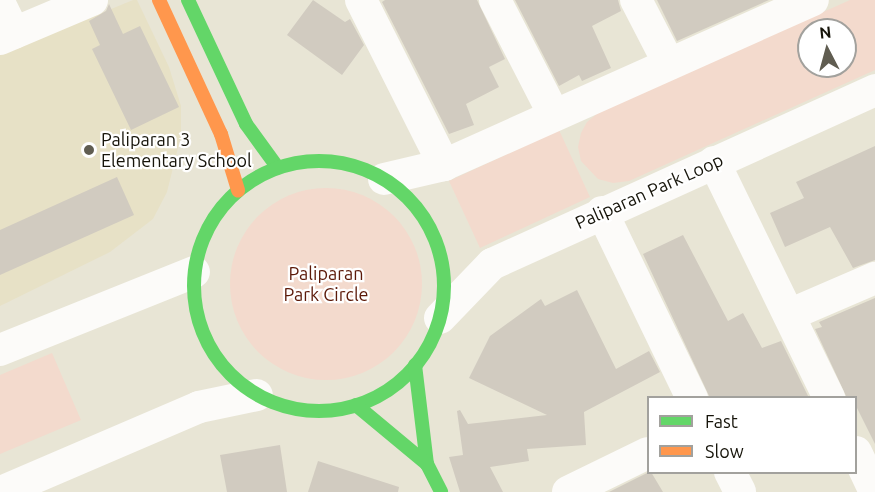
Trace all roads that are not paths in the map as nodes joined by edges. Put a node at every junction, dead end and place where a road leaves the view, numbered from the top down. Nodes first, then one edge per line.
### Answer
1 (92, 0) edge
2 (159, 0) edge
3 (188, 0) edge
4 (361, 0) edge
5 (495, 0) edge
6 (636, 0) edge
7 (0, 4) edge
8 (794, 4) edge
9 (7, 36) edge
10 (669, 64) junction
11 (875, 90) edge
12 (555, 115) junction
13 (714, 162) junction
14 (444, 165) junction
15 (278, 168) junction
16 (384, 179) junction
17 (238, 190) junction
18 (602, 212) junction
19 (194, 272) junction
20 (875, 278) edge
21 (789, 315) junction
22 (440, 318) junction
23 (0, 350) edge
24 (415, 365) junction
25 (257, 395) junction
26 (691, 396) edge
27 (828, 396) edge
28 (356, 405) junction
29 (647, 454) edge
30 (857, 456) edge
31 (427, 464) junction
32 (731, 474) edge
33 (605, 484) edge
34 (1, 492) edge
35 (441, 492) edge
36 (568, 492) edge
37 (740, 492) edge
38 (875, 492) edge

1 - 9 street
2 - 17 street
3 - 15 street
4 - 14 street
5 - 12 street
6 - 10 street
7 - 9 street
8 - 10 street
10 - 12 street
11 - 13 street, Paliparan Park Loop
12 - 14 street
13 - 18 street, Paliparan Park Loop
13 - 21 street
14 - 16 street
15 - 16 street
15 - 17 street
16 - 22 street
17 - 19 street
18 - 22 street, Paliparan Park Loop
18 - 26 street
19 - 23 street
19 - 25 street
20 - 21 street
21 - 27 street
22 - 24 street
24 - 28 street
24 - 31 street
25 - 28 street
25 - 34 street
28 - 31 street
29 - 33 street
30 - 38 street
31 - 35 street
32 - 37 street
33 - 36 street

